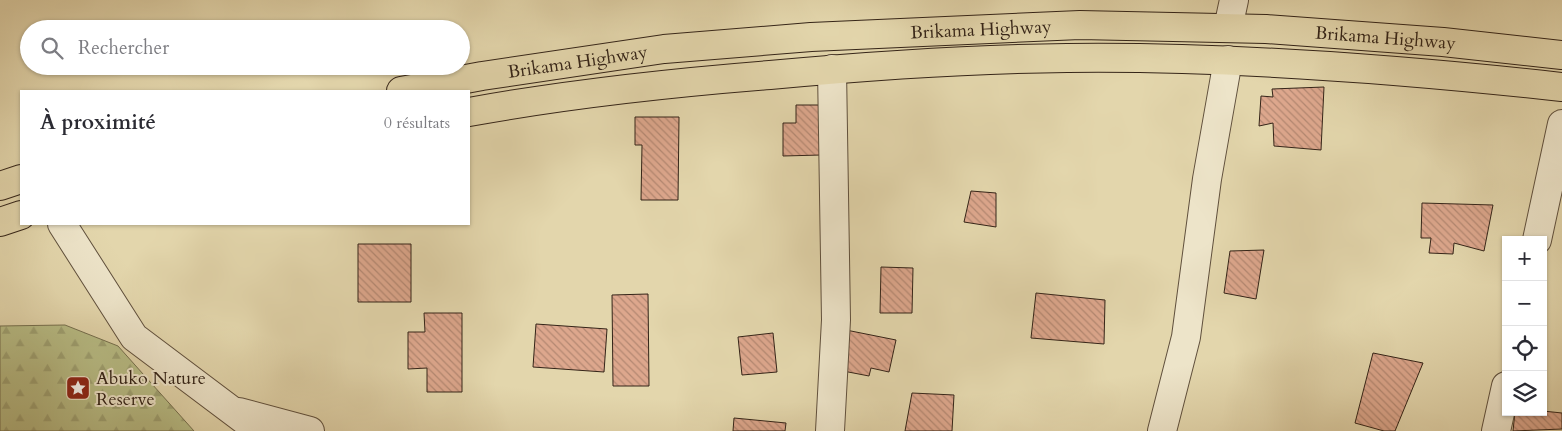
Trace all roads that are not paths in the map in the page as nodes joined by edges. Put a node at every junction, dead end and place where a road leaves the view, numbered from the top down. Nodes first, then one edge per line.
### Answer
1 (1234, 0) edge
2 (1228, 28) junction
3 (1562, 55) edge
4 (1228, 60) junction
5 (832, 69) junction
6 (1562, 87) edge
7 (406, 90) edge
8 (470, 112) edge
9 (1562, 124) edge
10 (20, 179) edge
11 (0, 186) edge
12 (20, 215) edge
13 (0, 222) edge
14 (63, 225) edge
15 (1538, 236) edge
16 (1502, 404) edge
17 (231, 410) junction
18 (259, 431) edge
19 (310, 431) edge
20 (830, 431) edge
21 (1162, 431) edge
22 (1496, 431) edge

1 - 2 street
2 - 3 highway, Brikama Highway
2 - 7 highway, Brikama Highway
4 - 5 highway, Brikama Highway
4 - 6 highway, Brikama Highway
4 - 21 street
5 - 8 highway, Brikama Highway
5 - 20 street
9 - 15 street
10 - 11 highway
12 - 13 highway
14 - 17 street
16 - 22 street
17 - 18 street
17 - 19 street

